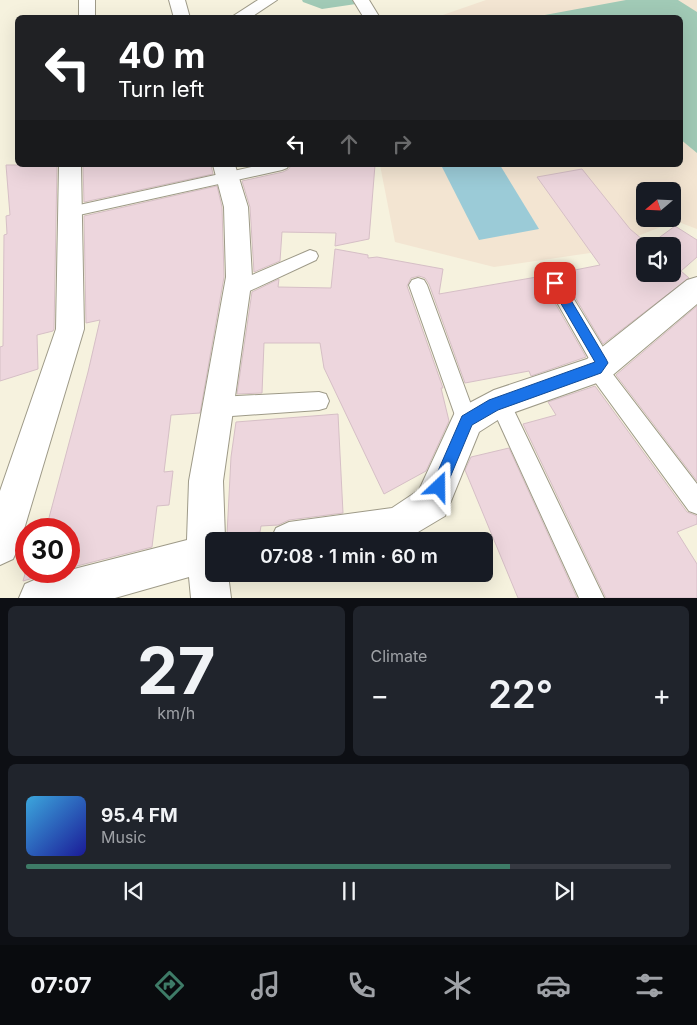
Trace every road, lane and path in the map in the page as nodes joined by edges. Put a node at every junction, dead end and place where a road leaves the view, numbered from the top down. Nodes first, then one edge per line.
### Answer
1 (87, 0) edge
2 (177, 0) edge
3 (269, 0) edge
4 (361, 0) edge
5 (87, 15) edge
6 (181, 15) edge
7 (243, 15) edge
8 (370, 15) edge
9 (70, 167) edge
10 (263, 167) edge
11 (226, 171) edge
12 (70, 212) junction
13 (310, 256) dead end
14 (555, 283) dead end
15 (418, 285) dead end
16 (697, 288) edge
17 (237, 289) junction
18 (599, 366) junction
19 (319, 401) dead end
20 (500, 403) junction
21 (218, 407) junction
22 (467, 420) junction
23 (697, 503) edge
24 (209, 532) edge
25 (350, 532) edge
26 (0, 546) edge
27 (205, 554) edge
28 (211, 582) edge
29 (39, 598) edge
30 (211, 598) edge
31 (592, 598) edge

1 - 5 street
2 - 6 street
3 - 7 street
4 - 8 street
9 - 12 street
10 - 11 lane
11 - 12 lane
11 - 17 street
12 - 26 street
13 - 17 lane
14 - 18 lane
15 - 22 lane
16 - 18 street
17 - 21 street
18 - 20 street
18 - 23 lane
19 - 21 lane
20 - 22 street
20 - 31 lane
21 - 24 street
22 - 25 street
27 - 29 street
28 - 30 street

